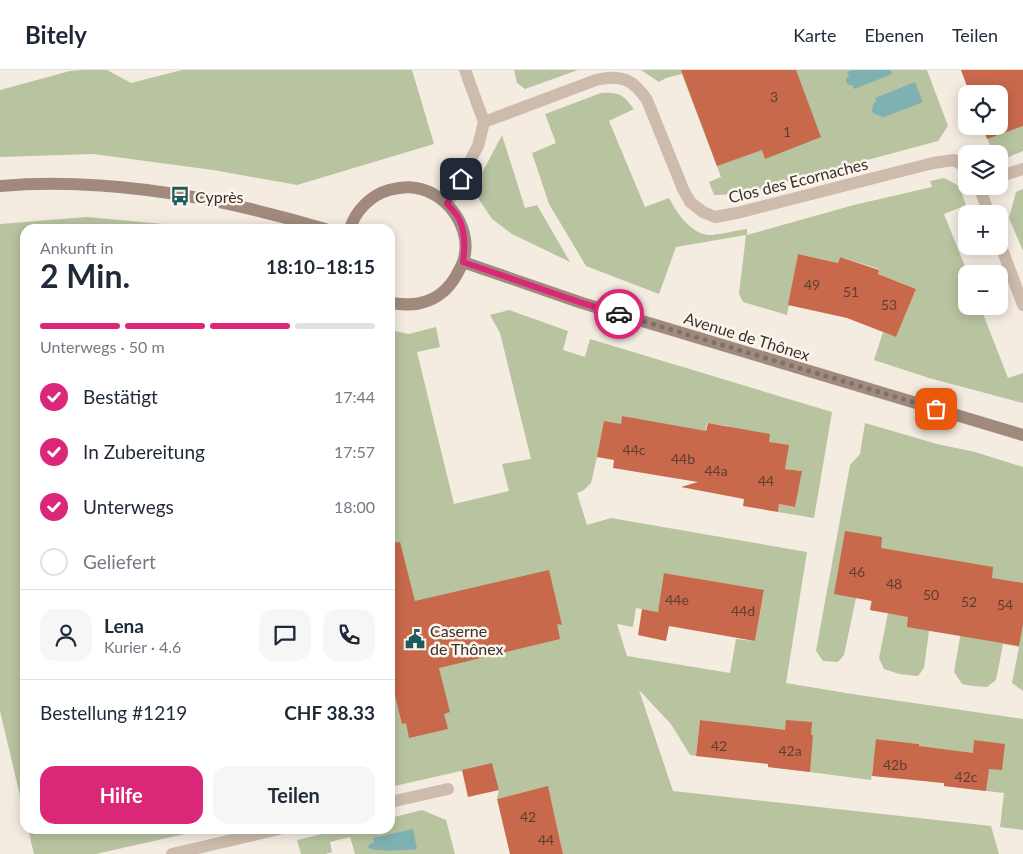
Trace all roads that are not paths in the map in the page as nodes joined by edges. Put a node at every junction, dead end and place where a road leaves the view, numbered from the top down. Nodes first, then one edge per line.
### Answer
1 (465, 70) edge
2 (484, 122) junction
3 (958, 162) edge
4 (1023, 168) edge
5 (1008, 174) edge
6 (0, 186) edge
7 (447, 204) junction
8 (306, 224) edge
9 (352, 224) edge
10 (1004, 255) edge
11 (463, 262) junction
12 (395, 304) edge
13 (1023, 305) edge
14 (1023, 435) edge
15 (448, 789) dead end
16 (395, 801) edge
17 (258, 834) edge
18 (172, 854) edge

1 - 2 street
2 - 3 street, Clos des Ecornaches
2 - 7 street
4 - 5 street
6 - 8 main road
7 - 9 main road
7 - 11 main road
10 - 13 street
11 - 12 main road
11 - 14 main road, Avenue de Thônex
15 - 16 street
17 - 18 street

